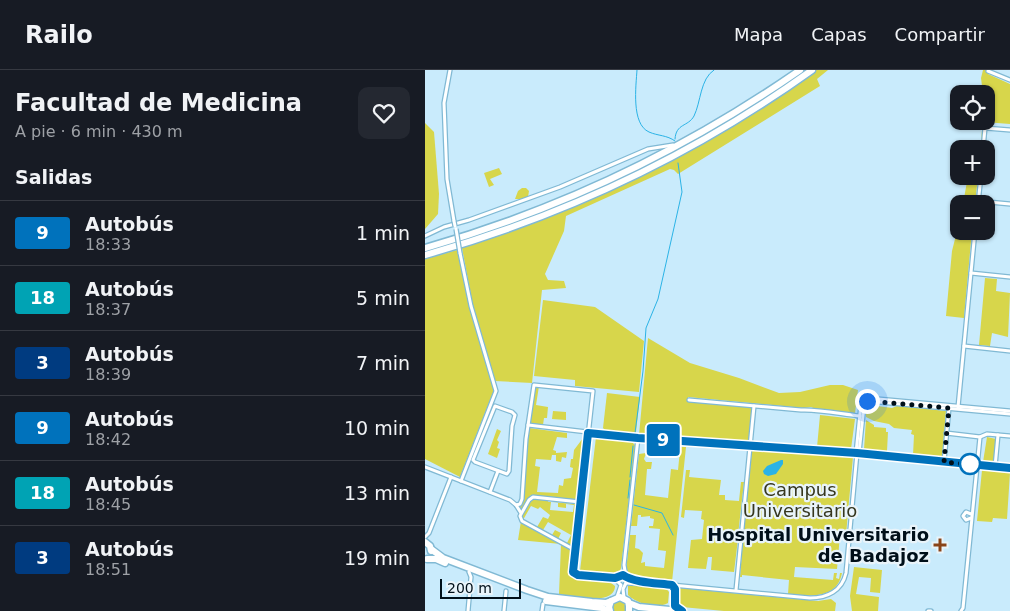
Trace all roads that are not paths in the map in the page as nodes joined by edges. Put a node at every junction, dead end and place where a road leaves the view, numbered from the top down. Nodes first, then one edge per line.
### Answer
1 (450, 70) edge
2 (800, 70) edge
3 (812, 70) edge
4 (988, 71) edge
5 (1010, 80) edge
6 (1010, 130) edge
7 (690, 139) junction
8 (984, 140) edge
9 (995, 203) edge
10 (1010, 204) edge
11 (425, 236) edge
12 (974, 240) edge
13 (425, 248) edge
14 (425, 255) edge
15 (971, 273) junction
16 (1010, 277) edge
17 (964, 346) junction
18 (1010, 351) edge
19 (689, 400) dead end
20 (754, 406) junction
21 (949, 408) junction
22 (958, 408) junction
23 (1010, 413) edge
24 (860, 416) junction
25 (528, 425) junction
26 (588, 433) junction
27 (946, 434) junction
28 (998, 435) junction
29 (1010, 436) edge
30 (980, 437) junction
31 (638, 438) junction
32 (750, 446) junction
33 (858, 453) junction
34 (944, 462) junction
35 (977, 465) junction
36 (995, 466) junction
37 (425, 467) edge
38 (1010, 468) edge
39 (498, 471) junction
40 (451, 477) junction
41 (461, 481) junction
42 (490, 492) junction
43 (580, 502) junction
44 (516, 505) junction
45 (521, 513) junction
46 (429, 533) junction
47 (425, 538) edge
48 (429, 545) edge
49 (575, 550) junction
50 (426, 559) edge
51 (624, 565) junction
52 (470, 575) junction
53 (619, 576) junction
54 (627, 577) junction
55 (624, 584) junction
56 (670, 585) junction
57 (683, 585) junction
58 (675, 587) junction
59 (736, 590) junction
60 (506, 591) dead end
61 (620, 600) junction
62 (543, 604) dead end
63 (468, 611) edge
64 (505, 611) edge
65 (542, 611) edge
66 (609, 611) edge
67 (629, 611) edge
68 (634, 611) edge
69 (640, 611) edge
70 (680, 611) edge
71 (961, 611) edge

1 - 41 street, bridge
2 - 7 highway
3 - 14 highway
4 - 5 street
6 - 8 street
7 - 11 street
7 - 13 highway
9 - 10 street
12 - 15 street
15 - 16 street
15 - 17 street
17 - 18 street
17 - 22 street
19 - 20 street
20 - 24 street
20 - 32 street
21 - 22 street
21 - 27 street
21 - 33 street
22 - 23 street
22 - 24 street
24 - 33 street
25 - 26 street
25 - 26 street
25 - 44 street
26 - 31 street
26 - 43 street
27 - 30 street
27 - 34 street
28 - 29 street
28 - 30 street
28 - 36 street
30 - 35 street
31 - 32 street
31 - 51 street
32 - 33 street
32 - 59 street
33 - 34 street
33 - 59 street
34 - 35 street
35 - 36 street
35 - 71 street
36 - 38 street
37 - 40 street
39 - 39 street
39 - 42 street
40 - 41 street
40 - 46 street
41 - 42 street
42 - 44 street
43 - 45 street
43 - 49 street
44 - 45 street
45 - 49 street
46 - 47 street
46 - 48 street
48 - 50 highway
48 - 61 highway
49 - 53 street
50 - 52 highway
51 - 53 street
51 - 54 street
52 - 63 street
52 - 66 highway
53 - 54 street
53 - 55 street
54 - 55 street
54 - 56 street
55 - 58 street
55 - 61 street
55 - 61 street
56 - 57 street
56 - 58 street
57 - 58 street
57 - 59 street
60 - 64 street
61 - 66 highway
61 - 67 highway
61 - 70 highway
62 - 65 street
68 - 69 highway

